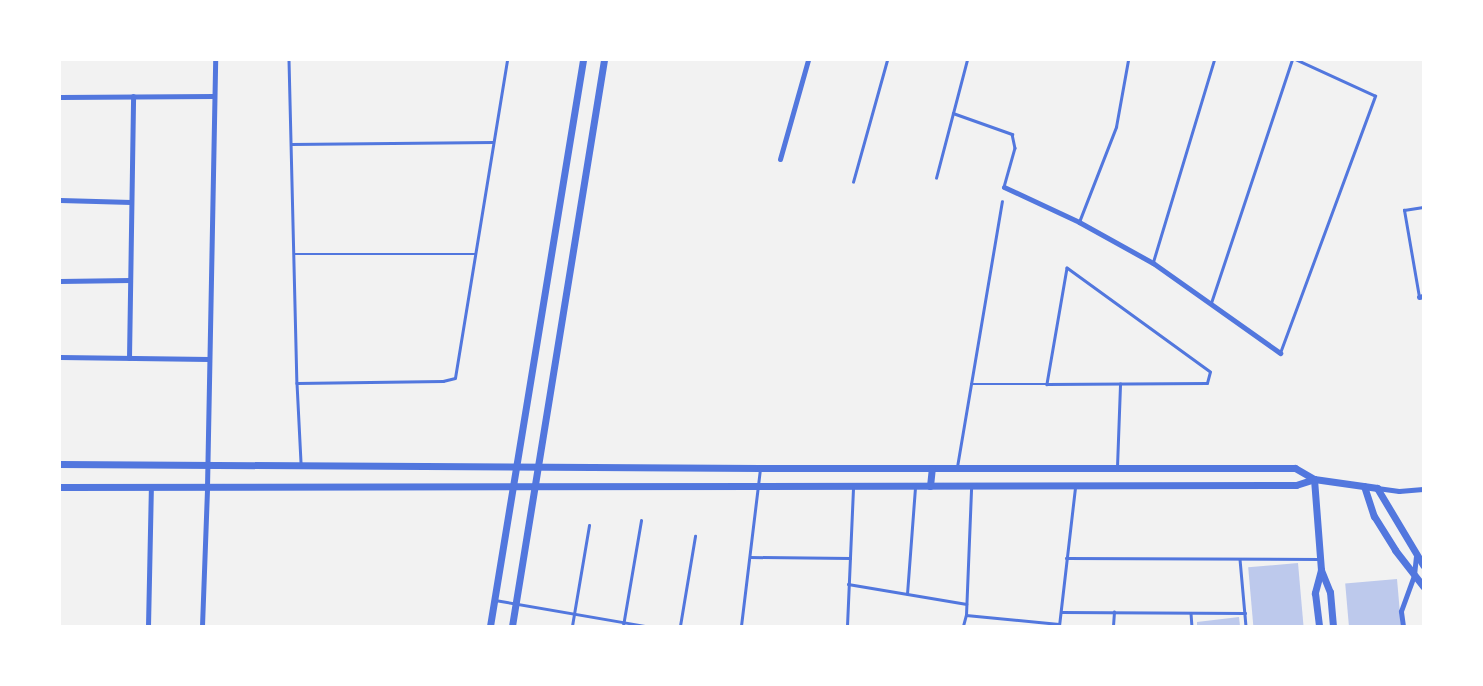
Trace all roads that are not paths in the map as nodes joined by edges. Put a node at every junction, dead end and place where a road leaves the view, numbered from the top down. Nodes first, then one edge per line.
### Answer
1 (215, 60) edge
2 (289, 60) edge
3 (506, 60) edge
4 (583, 60) edge
5 (604, 60) edge
6 (808, 60) edge
7 (887, 60) edge
8 (967, 60) edge
9 (1128, 60) edge
10 (1214, 60) edge
11 (1292, 60) edge
12 (1296, 60) edge
13 (133, 96) junction
14 (214, 96) junction
15 (60, 97) edge
16 (953, 113) junction
17 (493, 142) junction
18 (291, 144) junction
19 (780, 159) dead end
20 (936, 178) dead end
21 (853, 182) dead end
22 (1004, 187) joint
23 (60, 200) edge
24 (131, 202) junction
25 (1002, 202) dead end
26 (1423, 207) edge
27 (1079, 222) junction
28 (294, 254) junction
29 (475, 254) junction
30 (1153, 263) junction
31 (60, 280) edge
32 (130, 280) junction
33 (1421, 297) edge
34 (1210, 305) junction
35 (1280, 354) joint
36 (60, 357) edge
37 (129, 358) junction
38 (209, 359) junction
39 (297, 383) junction
40 (971, 384) junction
41 (1047, 384) junction
42 (1120, 384) junction
43 (60, 464) edge
44 (208, 465) junction
45 (301, 465) junction
46 (516, 467) junction
47 (537, 467) junction
48 (760, 468) junction
49 (932, 468) junction
50 (957, 468) junction
51 (1117, 468) junction
52 (1314, 479) junction
53 (1075, 485) junction
54 (513, 486) junction
55 (758, 486) junction
56 (853, 486) junction
57 (915, 486) junction
58 (930, 486) junction
59 (971, 486) junction
60 (1364, 486) junction
61 (60, 487) edge
62 (152, 487) junction
63 (207, 487) junction
64 (534, 487) junction
65 (1377, 488) junction
66 (1423, 490) edge
67 (641, 521) dead end
68 (589, 525) dead end
69 (695, 536) dead end
70 (750, 557) junction
71 (1416, 557) junction
72 (850, 558) junction
73 (1066, 558) junction
74 (1240, 559) junction
75 (1320, 559) junction
76 (1423, 565) edge
77 (1321, 570) junction
78 (1414, 575) junction
79 (848, 584) junction
80 (1423, 586) edge
81 (907, 594) junction
82 (494, 600) junction
83 (515, 604) junction
84 (966, 604) junction
85 (1061, 612) junction
86 (1114, 612) junction
87 (1191, 612) junction
88 (1245, 613) junction
89 (574, 614) junction
90 (966, 615) junction
91 (623, 624) edge
92 (1059, 625) edge
93 (148, 626) edge
94 (202, 626) edge
95 (490, 626) edge
96 (512, 626) edge
97 (572, 626) edge
98 (646, 626) edge
99 (680, 626) edge
100 (741, 626) edge
101 (847, 626) edge
102 (963, 626) edge
103 (1113, 626) edge
104 (1192, 626) edge
105 (1246, 626) edge
106 (1318, 626) edge
107 (1333, 626) edge
108 (1403, 626) edge

1 - 14 street
2 - 18 lane
3 - 17 lane
4 - 46 street
5 - 47 street
6 - 19 street
7 - 21 lane
8 - 16 lane
9 - 27 lane
10 - 30 lane
11 - 34 lane
12 - 35 lane
13 - 14 street
13 - 15 street
13 - 24 street
14 - 38 street
16 - 20 lane
16 - 22 lane
17 - 18 lane
17 - 29 lane
18 - 28 lane
22 - 27 street
23 - 24 street
24 - 32 street
25 - 40 lane
26 - 33 lane
27 - 30 street
28 - 29 lane
28 - 39 lane
29 - 39 lane
30 - 34 street
31 - 32 street
32 - 37 street
34 - 35 street
36 - 37 street
37 - 38 street
38 - 44 street
39 - 45 lane
40 - 41 lane
40 - 50 lane
41 - 42 lane
41 - 42 lane
42 - 51 lane
43 - 44 street
44 - 45 street
44 - 63 street
45 - 46 street
46 - 47 street
46 - 54 street
47 - 48 street
47 - 64 street
48 - 49 street
48 - 55 lane
49 - 50 street
49 - 58 street
50 - 51 street
51 - 52 street
52 - 53 street
52 - 60 street
52 - 75 street
53 - 59 street
53 - 73 lane
54 - 63 street
54 - 64 street
54 - 82 street
55 - 56 street
55 - 64 street
55 - 70 lane
56 - 57 street
56 - 72 lane
57 - 58 street
57 - 81 lane
58 - 59 street
59 - 84 lane
60 - 65 street
60 - 78 street
61 - 62 street
62 - 63 street
62 - 93 street
63 - 94 street
64 - 83 street
65 - 66 street
65 - 71 street
67 - 91 lane
68 - 89 lane
69 - 99 lane
70 - 72 lane
70 - 100 lane
71 - 76 street
71 - 78 street
72 - 79 lane
73 - 74 lane
73 - 85 lane
74 - 75 lane
74 - 88 lane
75 - 77 street
77 - 106 street
77 - 107 street
78 - 80 street
78 - 108 street
79 - 81 lane
79 - 101 lane
81 - 84 lane
82 - 83 lane
82 - 95 street
83 - 89 lane
83 - 96 street
84 - 90 lane
85 - 86 lane
85 - 92 lane
86 - 87 lane
86 - 103 lane
87 - 88 lane
87 - 104 lane
88 - 105 lane
89 - 91 lane
89 - 97 lane
90 - 92 lane
90 - 102 lane
91 - 98 lane

